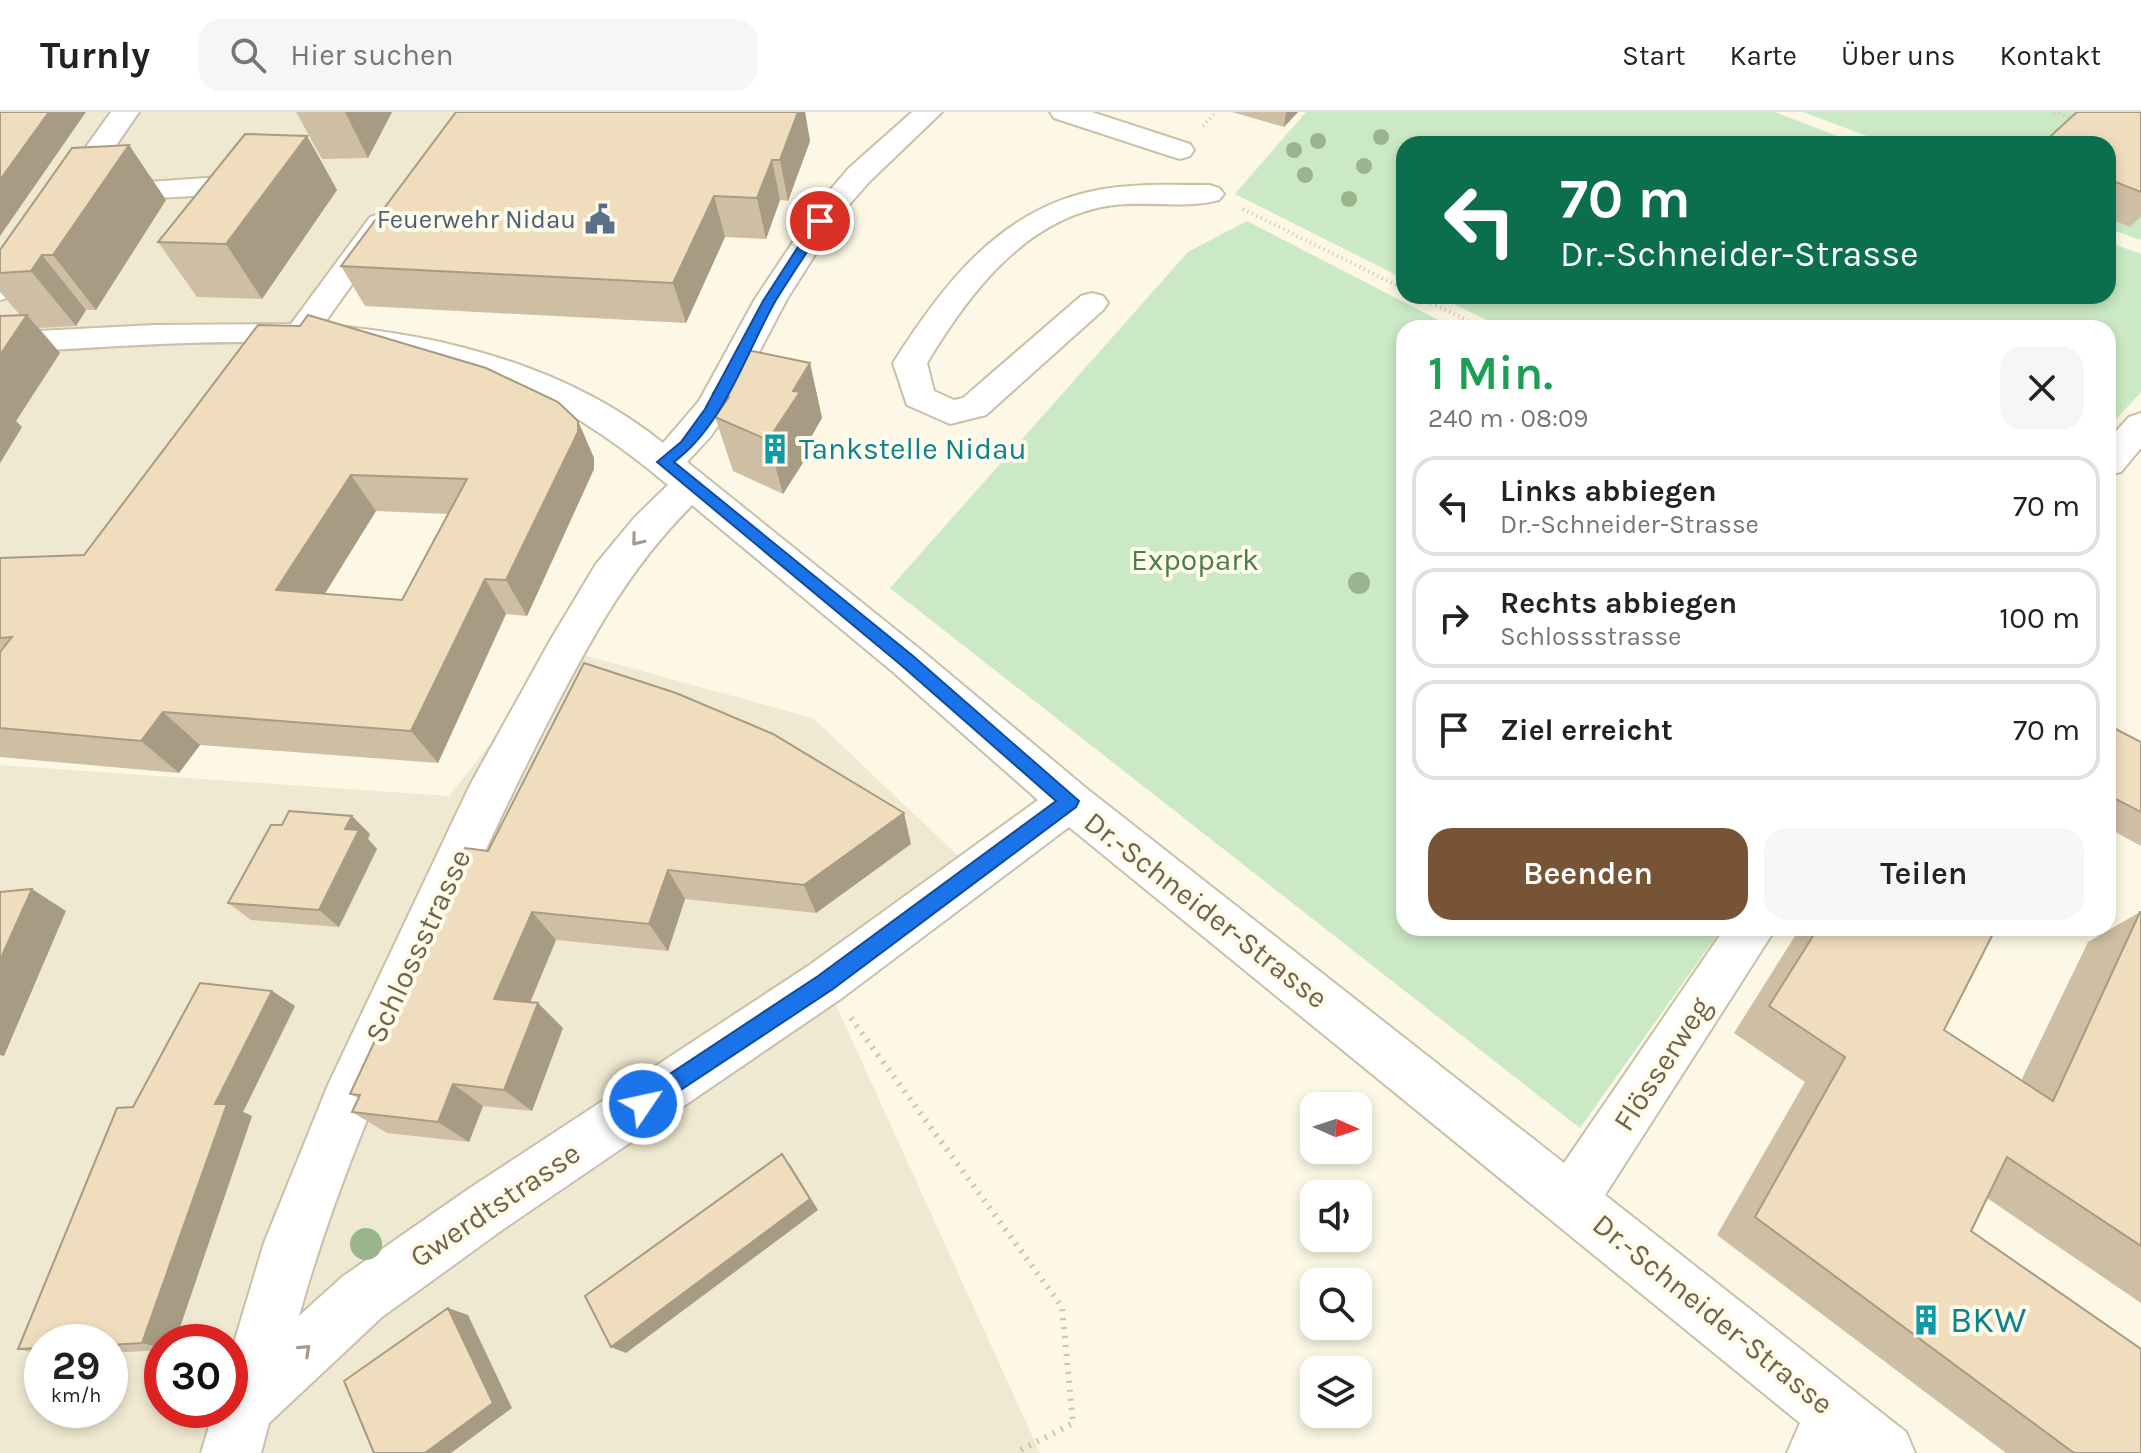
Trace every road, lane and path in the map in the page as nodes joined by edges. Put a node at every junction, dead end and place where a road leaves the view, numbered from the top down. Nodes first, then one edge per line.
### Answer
1 (125, 112) edge
2 (928, 112) edge
3 (1064, 112) edge
4 (2054, 112) edge
5 (2085, 124) edge
6 (1180, 150) dead end
7 (251, 184) edge
8 (68, 193) junction
9 (1209, 194) joint
10 (399, 198) edge
11 (1396, 285) edge
12 (0, 290) edge
13 (1092, 303) dead end
14 (1434, 304) edge
15 (1466, 320) edge
16 (300, 334) junction
17 (0, 343) edge
18 (2141, 425) edge
19 (2116, 454) edge
20 (678, 473) junction
21 (1070, 801) junction
22 (1747, 936) edge
23 (825, 982) junction
24 (1571, 1199) junction
25 (248, 1400) edge
26 (248, 1419) edge
27 (1827, 1434) edge
28 (1015, 1453) edge
29 (1885, 1453) edge

1 - 8 street
2 - 20 street, Schlossstrasse
3 - 6 street
4 - 5 path
7 - 8 street
8 - 12 street
9 - 11 path
9 - 13 street
10 - 16 street
14 - 15 path
16 - 17 street, Dr.-Schneider-Strasse
16 - 20 street, Dr.-Schneider-Strasse
18 - 19 street
20 - 21 street, Dr.-Schneider-Strasse
20 -> 25 street, Schlossstrasse
21 - 23 street, Gwerdtstrasse
21 - 24 street, Dr.-Schneider-Strasse
22 - 24 street, Flösserweg
26 -> 23 street, Gwerdtstrasse
23 - 28 path
24 - 27 street, Dr.-Schneider-Strasse
27 - 29 street, Dr.-Schneider-Strasse

